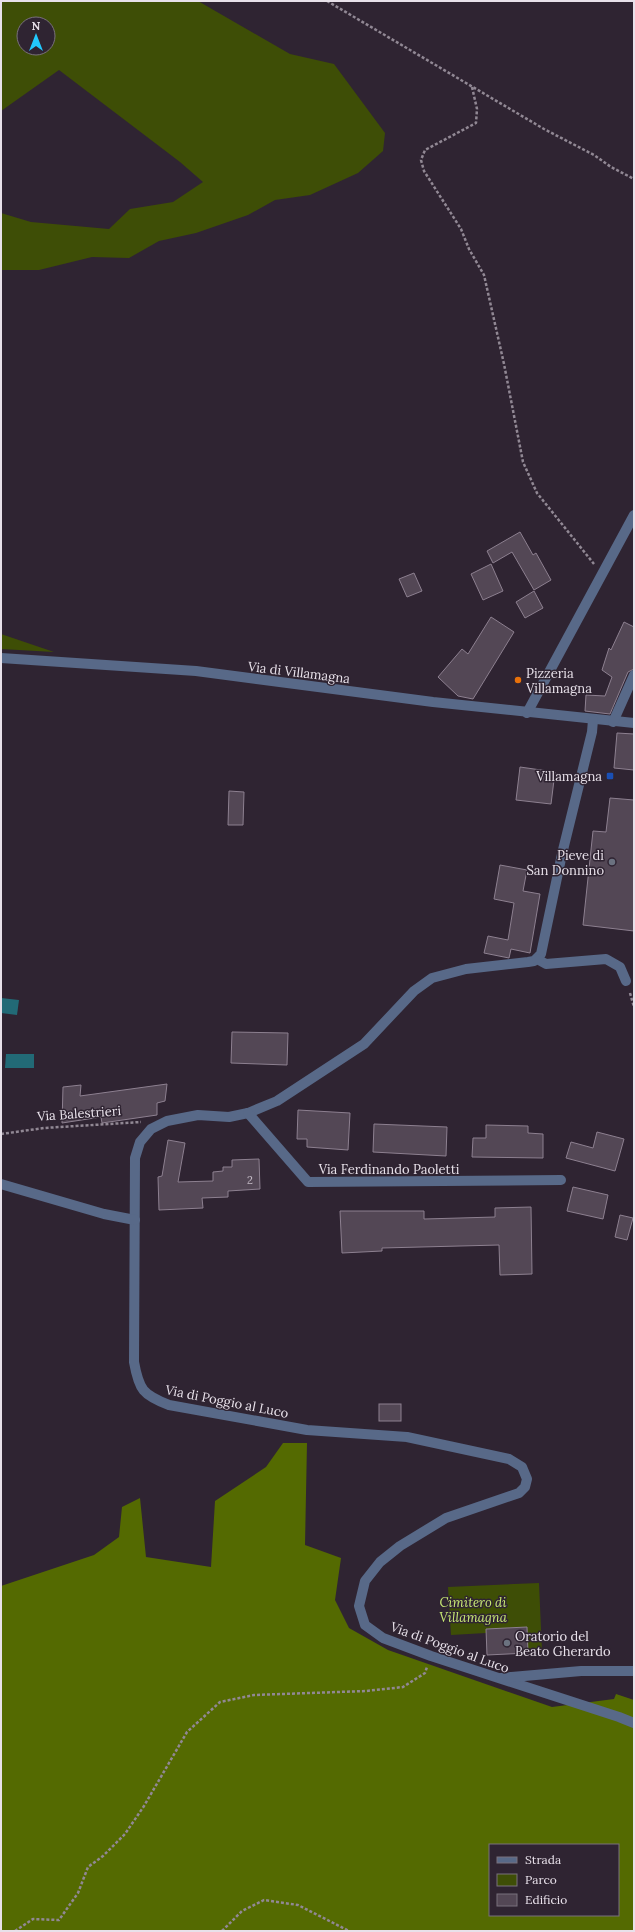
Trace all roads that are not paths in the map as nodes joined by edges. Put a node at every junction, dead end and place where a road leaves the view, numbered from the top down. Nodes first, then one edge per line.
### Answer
1 (634, 515) edge
2 (1, 658) edge
3 (634, 675) edge
4 (527, 713) junction
5 (593, 720) junction
6 (613, 722) junction
7 (634, 723) edge
8 (537, 959) junction
9 (626, 981) dead end
10 (248, 1113) junction
11 (561, 1180) dead end
12 (1, 1184) edge
13 (136, 1220) junction
14 (634, 1671) edge
15 (495, 1678) junction
16 (634, 1723) edge

1 - 4 street
2 - 4 street, Via di Villamagna
3 - 6 street
4 - 5 street, Via di Villamagna
5 - 6 street, Via di Villamagna
5 - 8 street
6 - 7 street, Via di Villamagna
8 - 9 street, Via di Poggio al Luco
8 - 10 street, Via di Poggio al Luco
10 - 11 street, Via Ferdinando Paoletti
10 - 13 street, Via di Poggio al Luco
12 - 13 street
13 - 15 street, Via di Poggio al Luco
14 - 15 street
15 - 16 street, Via di Poggio al Luco

